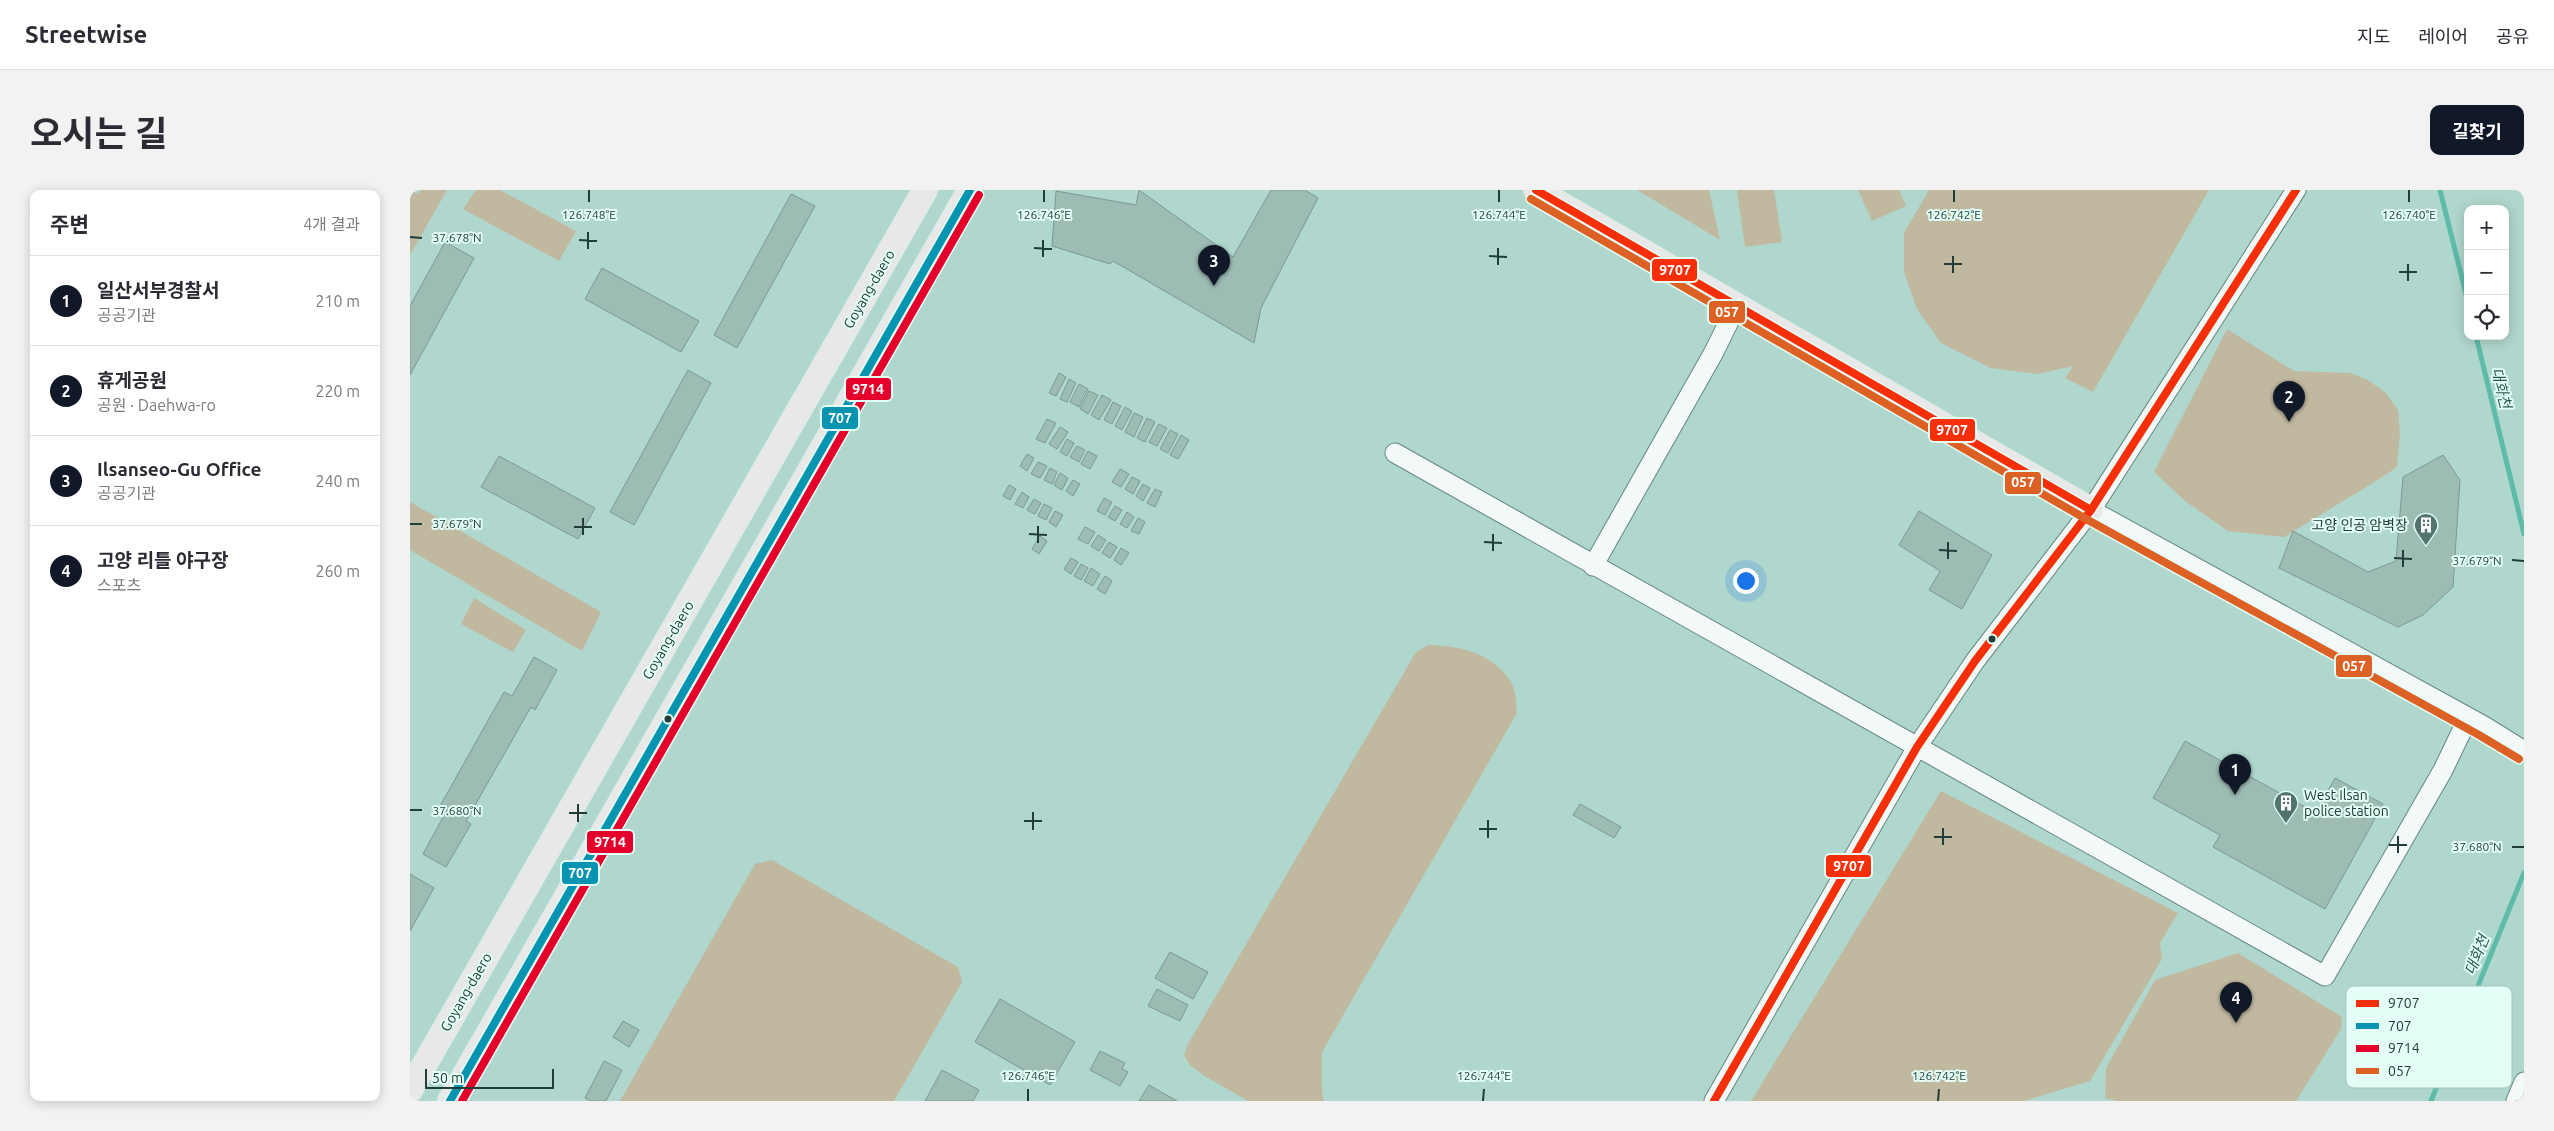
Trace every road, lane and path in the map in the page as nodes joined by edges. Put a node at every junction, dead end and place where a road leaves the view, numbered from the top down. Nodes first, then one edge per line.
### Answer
1 (925, 190) edge
2 (970, 190) edge
3 (1536, 190) edge
4 (2296, 190) edge
5 (1737, 305) junction
6 (1395, 453) dead end
7 (2091, 510) junction
8 (1593, 566) junction
9 (2476, 722) junction
10 (1917, 747) junction
11 (2524, 751) edge
12 (2524, 1082) edge
13 (410, 1090) edge
14 (450, 1101) edge
15 (1714, 1101) edge
16 (2516, 1101) edge

1 - 13 main road, Goyang-daero
2 - 14 main road
3 - 5 main road
4 - 7 street
5 - 7 main road
5 - 8 street
6 - 8 street
7 - 9 street
7 - 10 street
8 - 10 street
9 - 10 street
9 - 11 street
10 - 15 street
12 - 16 street

